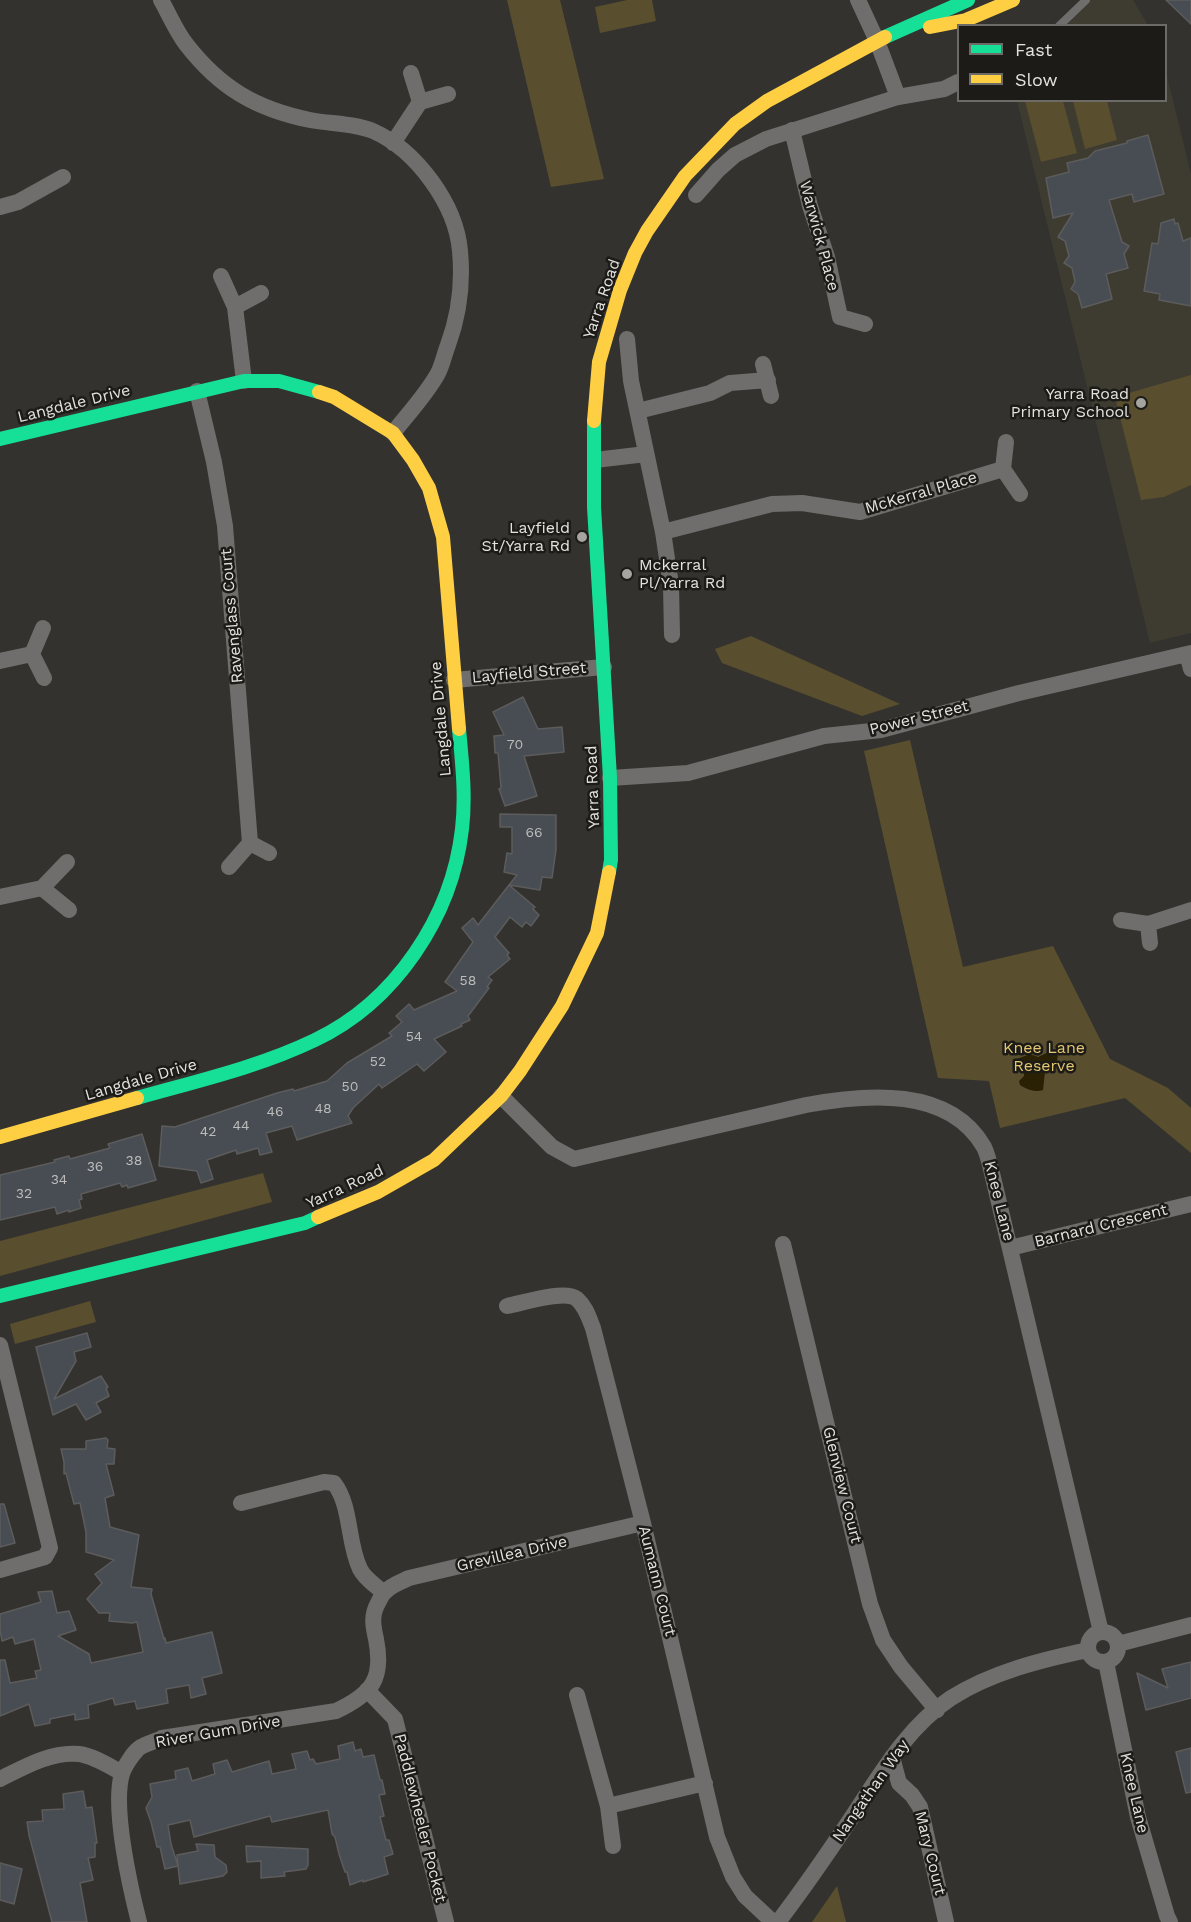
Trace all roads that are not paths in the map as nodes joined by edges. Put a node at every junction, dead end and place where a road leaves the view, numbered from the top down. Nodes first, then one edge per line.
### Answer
1 (161, 0) edge
2 (858, 0) edge
3 (968, 0) edge
4 (1013, 0) edge
5 (1086, 0) edge
6 (1061, 24) edge
7 (894, 34) junction
8 (877, 41) junction
9 (411, 73) dead end
10 (957, 82) edge
11 (448, 94) dead end
12 (898, 97) junction
13 (420, 102) junction
14 (792, 130) junction
15 (393, 143) junction
16 (63, 177) dead end
17 (696, 195) dead end
18 (0, 207) edge
19 (221, 276) dead end
20 (261, 294) dead end
21 (235, 307) junction
22 (865, 324) dead end
23 (627, 339) dead end
24 (767, 380) dead end
25 (244, 381) junction
26 (197, 391) junction
27 (638, 411) junction
28 (393, 434) junction
29 (0, 439) edge
30 (1006, 442) dead end
31 (646, 454) junction
32 (595, 460) junction
33 (1003, 469) junction
34 (1020, 494) dead end
35 (663, 532) junction
36 (43, 628) dead end
37 (672, 635) dead end
38 (32, 654) junction
39 (1190, 659) edge
40 (0, 661) edge
41 (604, 667) junction
42 (44, 678) dead end
43 (454, 680) junction
44 (610, 778) junction
45 (250, 843) junction
46 (269, 853) dead end
47 (67, 862) dead end
48 (229, 867) dead end
49 (42, 888) junction
50 (0, 897) edge
51 (69, 910) dead end
52 (1191, 910) edge
53 (1121, 920) dead end
54 (1148, 924) junction
55 (1150, 943) dead end
56 (501, 1096) junction
57 (0, 1137) edge
58 (1191, 1204) edge
59 (783, 1244) dead end
60 (1010, 1248) junction
61 (0, 1296) edge
62 (507, 1306) dead end
63 (0, 1345) edge
64 (241, 1503) dead end
65 (643, 1523) junction
66 (0, 1570) edge
67 (383, 1592) junction
68 (1191, 1625) edge
69 (1101, 1632) junction
70 (1118, 1644) junction
71 (1088, 1650) junction
72 (1106, 1662) junction
73 (367, 1690) junction
74 (577, 1695) dead end
75 (937, 1710) junction
76 (892, 1757) junction
77 (122, 1773) junction
78 (0, 1779) edge
79 (705, 1783) junction
80 (608, 1806) junction
81 (613, 1846) dead end
82 (139, 1922) edge
83 (446, 1922) edge
84 (773, 1922) edge
85 (778, 1922) edge
86 (946, 1922) edge
87 (1170, 1922) edge

1 - 15 street
2 - 8 street
3 - 7 main road, Yarra Road
4 - 7 main road, Yarra Road
5 - 6 lane
7 - 8 main road, Yarra Road
8 - 12 street
8 - 32 main road, Yarra Road
9 - 13 street
10 - 12 street
11 - 13 street
12 - 14 street
13 - 15 street
14 - 17 street
14 - 22 street, Warwick Place
15 - 28 street
16 - 18 street
19 - 21 street
20 - 21 street
21 - 25 street
23 - 27 street
24 - 27 street
25 - 26 main road, Langdale Drive
25 - 28 main road, Langdale Drive
26 - 29 main road, Langdale Drive
26 - 45 street, Ravenglass Court
27 - 31 street
28 - 43 main road, Langdale Drive
30 - 33 street
31 - 32 street
31 - 35 street
32 - 41 main road, Yarra Road
33 - 34 street
33 - 35 street, McKerral Place
35 - 37 street
36 - 38 street
38 - 40 street
38 - 42 street
39 - 44 street, Power Street
41 - 43 street, Layfield Street
41 - 44 main road, Yarra Road
43 - 57 main road, Langdale Drive
44 - 56 main road, Yarra Road
45 - 46 street
45 - 48 street
47 - 49 street
49 - 50 street
49 - 51 street
52 - 54 street
53 - 54 street
54 - 55 street
56 - 60 street, Knee Lane
56 - 61 main road, Yarra Road
58 - 60 street, Barnard Crescent
59 - 75 street, Glenview Court
60 - 69 street, Knee Lane
62 - 65 street, Aumann Court
63 - 66 street
64 - 67 street
65 - 67 street, Grevillea Drive
65 - 79 street, Aumann Court
67 - 73 street, River Gum Drive
68 - 70 street
69 - 70 street
69 - 71 street
70 - 72 street
71 - 72 street
71 - 75 street, Nangathan Way
72 - 87 street, Knee Lane
73 - 77 street, River Gum Drive
73 - 83 street, Paddlewheeler Pocket
74 - 80 street
75 - 76 street, Nangathan Way
76 - 85 street, Nangathan Way
76 - 86 street, Mary Court
77 - 78 street
77 - 82 street, River Gum Drive
79 - 80 street
79 - 84 street, Aumann Court
80 - 81 street

